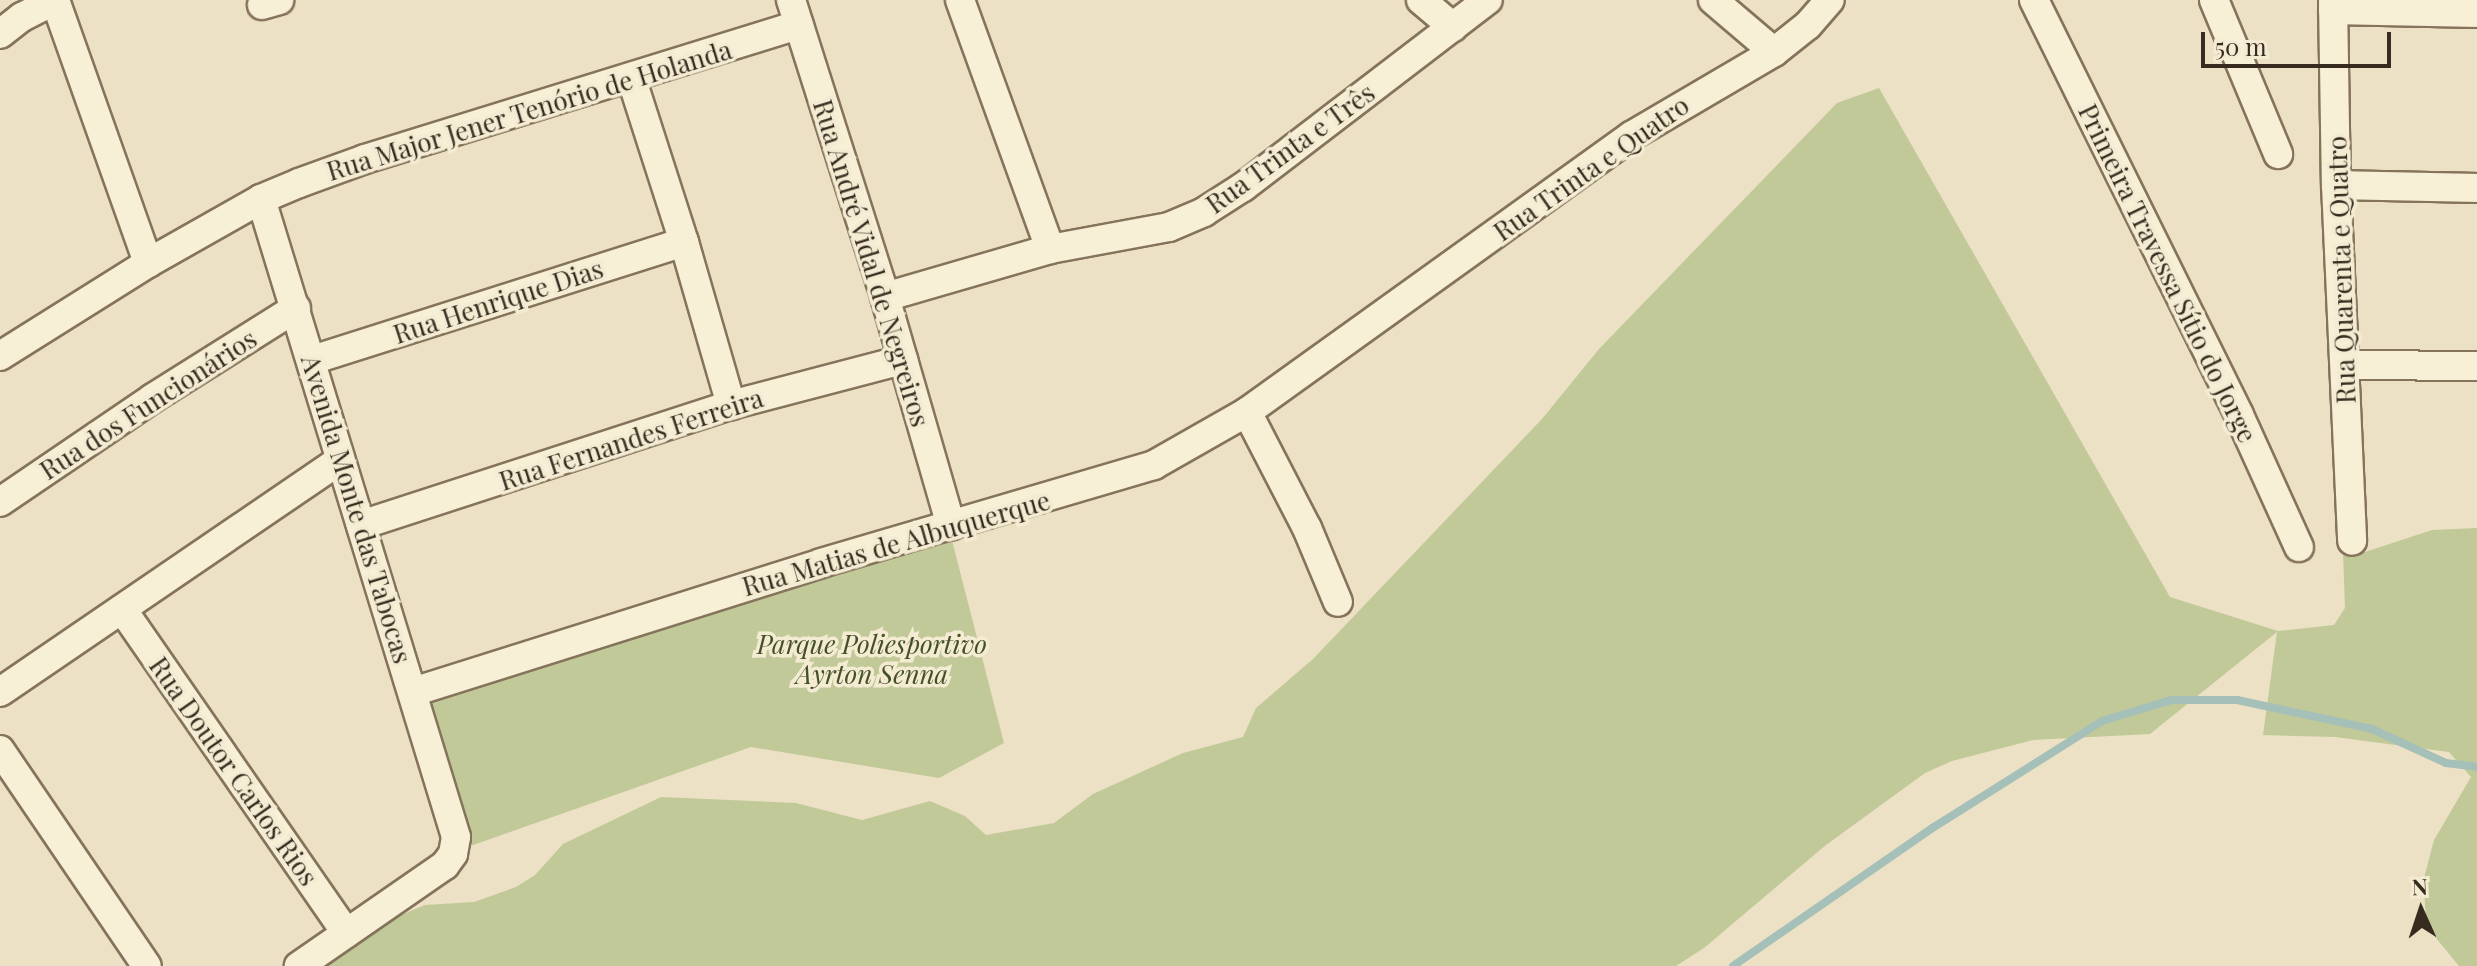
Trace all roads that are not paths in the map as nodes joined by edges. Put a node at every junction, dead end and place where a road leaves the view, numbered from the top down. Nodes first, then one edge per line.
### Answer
1 (55, 0) edge
2 (960, 0) edge
3 (1421, 0) edge
4 (1488, 0) edge
5 (1713, 0) edge
6 (1830, 0) edge
7 (2034, 0) edge
8 (2214, 0) edge
9 (2333, 5) edge
10 (795, 12) edge
11 (2477, 13) edge
12 (1453, 27) junction
13 (0, 34) edge
14 (1774, 52) junction
15 (631, 77) junction
16 (2278, 154) dead end
17 (2336, 185) junction
18 (2477, 188) edge
19 (261, 199) junction
20 (684, 242) junction
21 (1050, 249) junction
22 (148, 263) junction
23 (885, 297) junction
24 (296, 308) junction
25 (1353, 338) joint
26 (0, 356) edge
27 (312, 360) junction
28 (903, 360) junction
29 (2345, 365) junction
30 (2477, 366) edge
31 (731, 405) junction
32 (1247, 412) junction
33 (340, 460) junction
34 (0, 502) edge
35 (361, 525) junction
36 (951, 526) junction
37 (2352, 541) dead end
38 (2299, 547) dead end
39 (1338, 602) dead end
40 (122, 609) junction
41 (0, 692) edge
42 (413, 692) junction
43 (0, 750) edge
44 (346, 933) junction
45 (147, 966) edge
46 (299, 966) edge

1 - 13 street
1 - 22 street
2 - 21 street
3 - 12 street
4 - 12 street, Rua Trinta e Três
5 - 14 street
6 - 14 street, Rua Trinta e Quatro
7 - 38 street, Primeira Travessa Sítio do Jorge
8 - 16 street
9 - 11 street
9 - 17 street, Rua Quarenta e Quatro
10 - 15 street, Rua Major Jener Tenório de Holanda
10 - 23 street, Rua André Vidal de Negreiros
12 - 21 street, Rua Trinta e Três
14 - 25 street, Rua Trinta e Quatro
15 - 19 street, Rua Major Jener Tenório de Holanda
15 - 20 street
17 - 18 street
17 - 29 street, Rua Quarenta e Quatro
19 - 22 street, Rua Major Jener Tenório de Holanda
19 - 24 street, Avenida Monte das Tabocas
20 - 27 street, Rua Henrique Dias
20 - 31 street
21 - 23 street, Rua Trinta e Três
22 - 26 street, Rua Major Jener Tenório de Holanda
23 - 28 street, Rua André Vidal de Negreiros
24 - 27 street, Avenida Monte das Tabocas
24 - 34 street, Rua dos Funcionários
25 - 32 street, Rua Matias de Albuquerque
27 - 33 street, Avenida Monte das Tabocas
28 - 31 street, Rua Fernandes Ferreira
28 - 36 street, Rua André Vidal de Negreiros
29 - 30 street
29 - 37 street, Rua Quarenta e Quatro
31 - 35 street, Rua Fernandes Ferreira
32 - 36 street, Rua Matias de Albuquerque
32 - 39 street
33 - 35 street, Avenida Monte das Tabocas
33 - 40 street
35 - 42 street, Avenida Monte das Tabocas
36 - 42 street, Rua Matias de Albuquerque
40 - 41 street
40 - 44 street, Rua Doutor Carlos Rios
42 - 44 street, Avenida Monte das Tabocas
43 - 45 street
44 - 46 street

